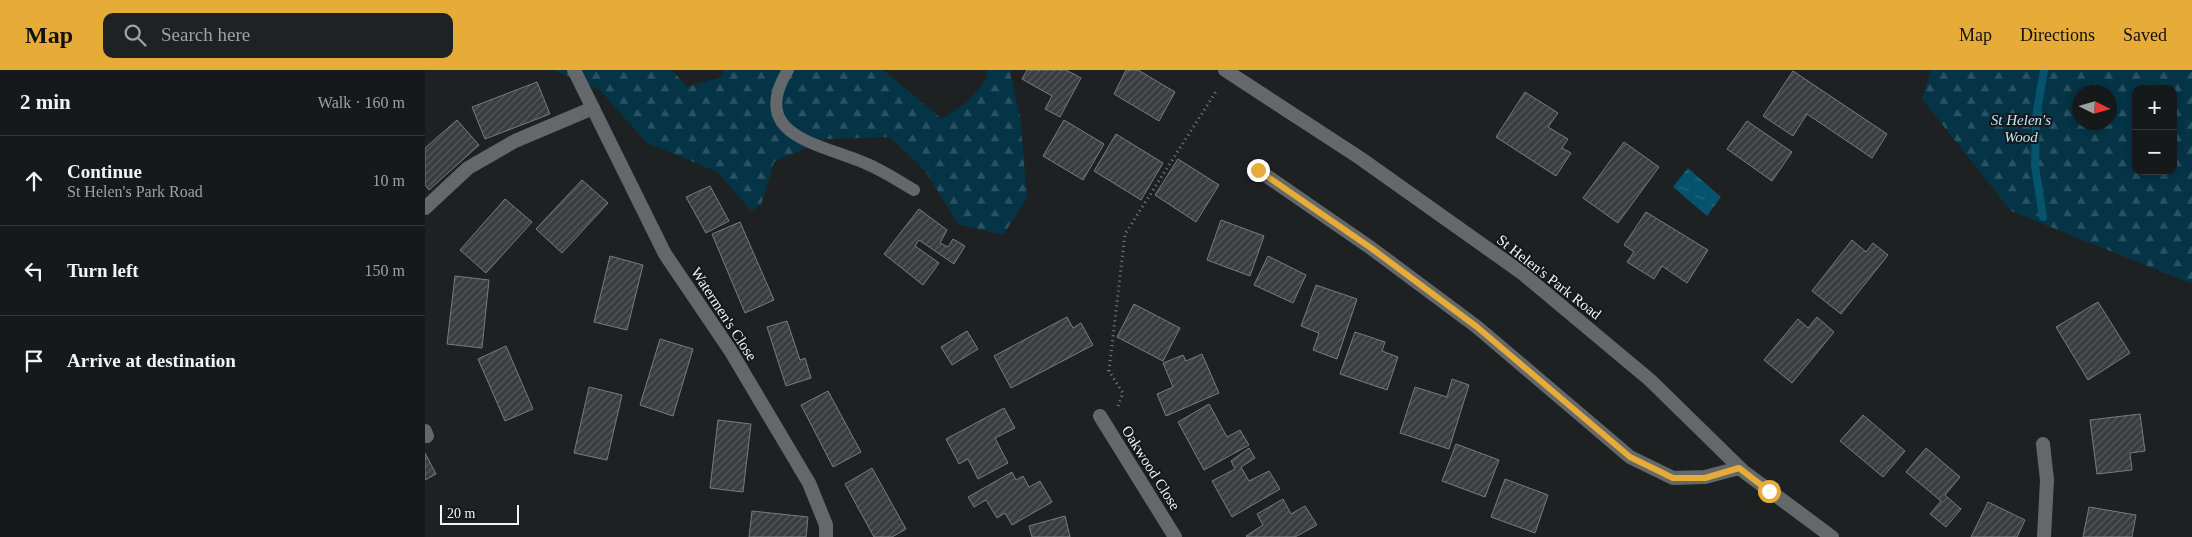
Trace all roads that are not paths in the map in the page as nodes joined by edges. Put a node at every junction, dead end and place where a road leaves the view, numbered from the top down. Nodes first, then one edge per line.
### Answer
1 (574, 70) edge
2 (789, 70) edge
3 (1227, 71) edge
4 (593, 108) junction
5 (1258, 170) dead end
6 (914, 190) dead end
7 (425, 208) edge
8 (1099, 416) dead end
9 (2043, 444) dead end
10 (1739, 468) junction
11 (826, 537) edge
12 (1175, 537) edge
13 (1831, 537) edge
14 (2044, 537) edge

1 - 4 street, Watermen's Close
2 - 6 lane
3 - 10 street, St Helen's Park Road
4 - 7 street
4 - 11 street, Watermen's Close
5 - 10 street
8 - 12 street, Oakwood Close
9 - 14 street
10 - 13 street, St Helen's Park Road

